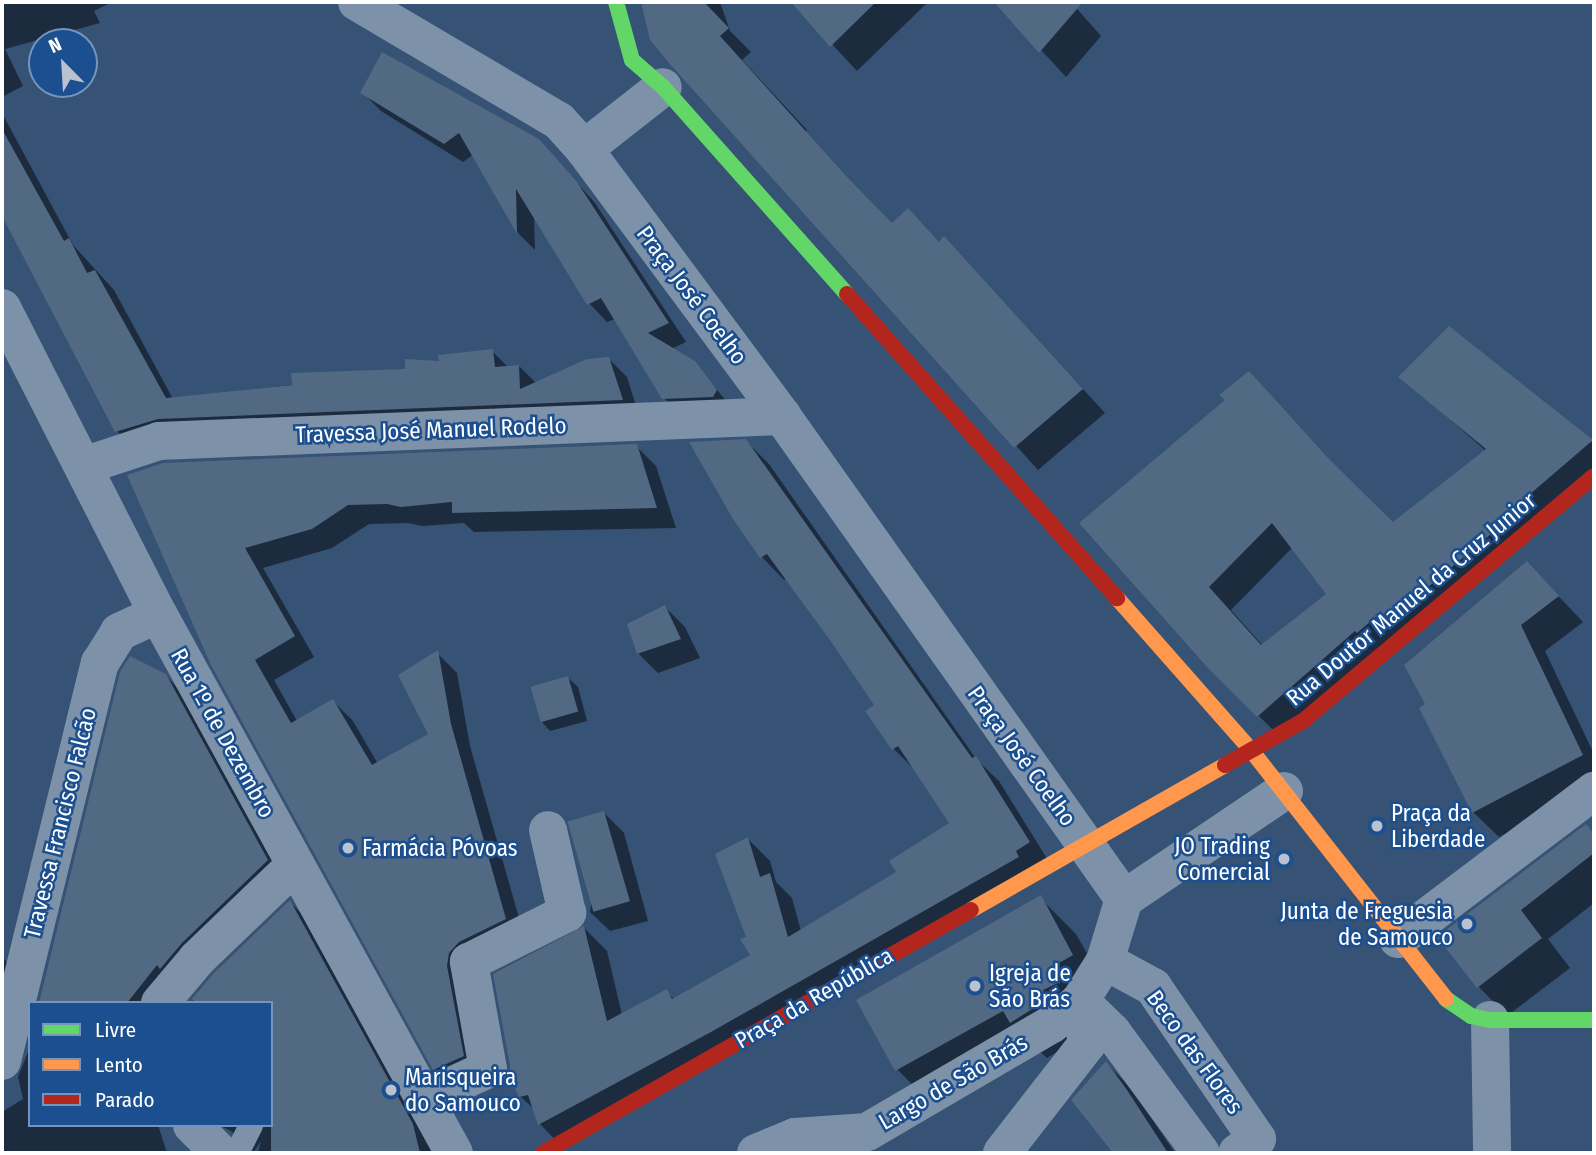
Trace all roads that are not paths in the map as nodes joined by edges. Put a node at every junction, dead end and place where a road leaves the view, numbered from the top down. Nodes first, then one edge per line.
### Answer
1 (357, 2) edge
2 (616, 2) edge
3 (663, 88) junction
4 (584, 149) junction
5 (2, 308) edge
6 (782, 416) junction
7 (83, 466) junction
8 (1594, 476) edge
9 (158, 614) junction
10 (1251, 750) junction
11 (1284, 791) junction
12 (1589, 795) edge
13 (548, 830) dead end
14 (1085, 844) junction
15 (295, 865) junction
16 (1124, 899) junction
17 (1398, 939) junction
18 (1105, 961) junction
19 (162, 1001) edge
20 (1080, 1001) junction
21 (1490, 1020) junction
22 (1594, 1020) edge
23 (2, 1061) edge
24 (28, 1067) edge
25 (2, 1069) edge
26 (425, 1098) junction
27 (189, 1127) edge
28 (191, 1127) edge
29 (250, 1127) edge
30 (873, 1143) edge
31 (189, 1153) edge
32 (220, 1153) edge
33 (237, 1153) edge
34 (454, 1153) edge
35 (543, 1153) edge
36 (755, 1153) edge
37 (1002, 1153) edge
38 (1201, 1153) edge
39 (1237, 1153) edge
40 (1492, 1153) edge

1 - 4 street, Praça José Coelho
2 - 3 street
3 - 4 street
3 - 10 street
4 - 6 street, Praça José Coelho
5 - 7 street, Rua 1º de Dezembro
6 - 7 street, Travessa José Manuel Rodelo
6 - 14 street, Praça José Coelho
7 - 9 street, Rua 1º de Dezembro
8 - 10 street, Rua Doutor Manuel da Cruz Junior
9 - 15 street, Rua 1º de Dezembro
9 - 23 street, Travessa Francisco Falcão
10 - 11 street
10 - 14 street, Praça José Coelho
11 - 16 street
11 - 17 street
12 - 17 street
13 - 26 street
14 - 16 street
14 - 35 street, Praça da República
15 - 19 street
15 - 26 street, Rua 1º de Dezembro
16 - 18 street, Largo de São Brás
17 - 21 street
18 - 20 street, Largo de São Brás
18 - 39 street, Beco das Flores
20 - 30 street, Largo de São Brás
20 - 37 street
20 - 38 street
21 - 22 street
21 - 40 street
24 - 25 street
26 - 34 street, Rua 1º de Dezembro
27 - 31 street
28 - 32 street
29 - 33 lane
30 - 36 street

